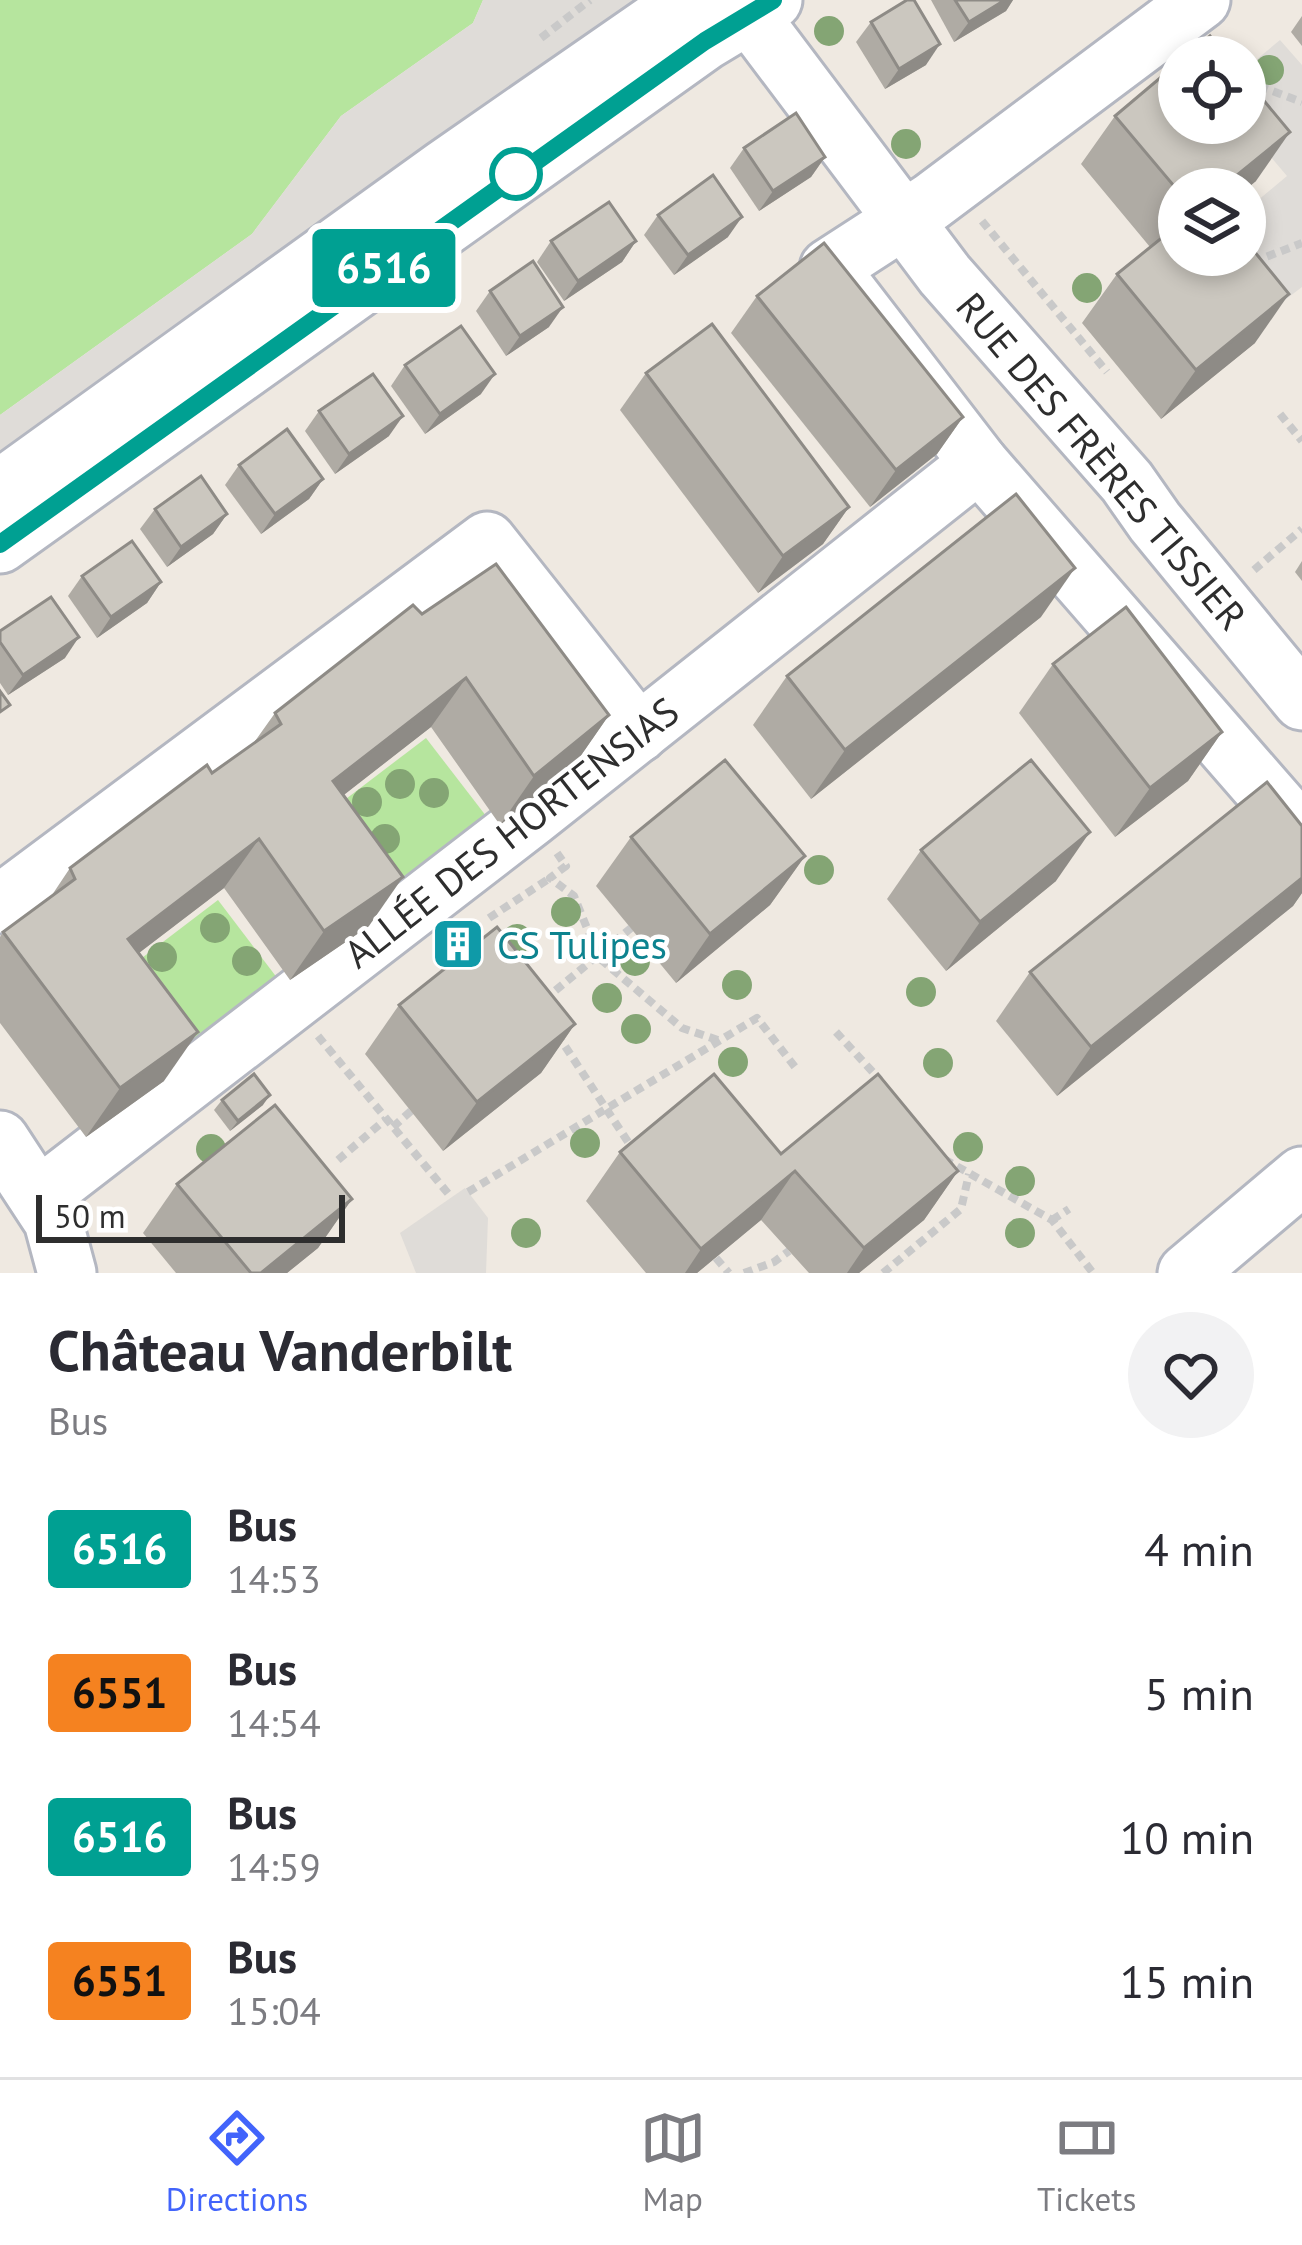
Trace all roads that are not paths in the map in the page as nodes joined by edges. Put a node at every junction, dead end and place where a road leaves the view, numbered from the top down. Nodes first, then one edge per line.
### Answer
1 (688, 0) edge
2 (1201, 0) edge
3 (753, 5) edge
4 (888, 230) junction
5 (979, 464) junction
6 (0, 489) edge
7 (0, 544) edge
8 (1302, 701) edge
9 (639, 734) junction
10 (1302, 834) edge
11 (0, 904) edge
12 (0, 1140) edge
13 (1302, 1176) edge
14 (40, 1196) junction
15 (68, 1273) edge
16 (1187, 1273) edge

1 - 6 street
2 - 4 street
3 - 4 street, RUE DES FRÈRES TISSIER
3 - 7 street
4 - 5 street
4 - 8 street, RUE DES FRÈRES TISSIER
5 - 9 street, ALLÉE DES HORTENSIAS
5 - 10 street
9 - 11 street
9 - 14 street, ALLÉE DES HORTENSIAS
12 - 14 street
13 - 16 street
14 - 15 street

